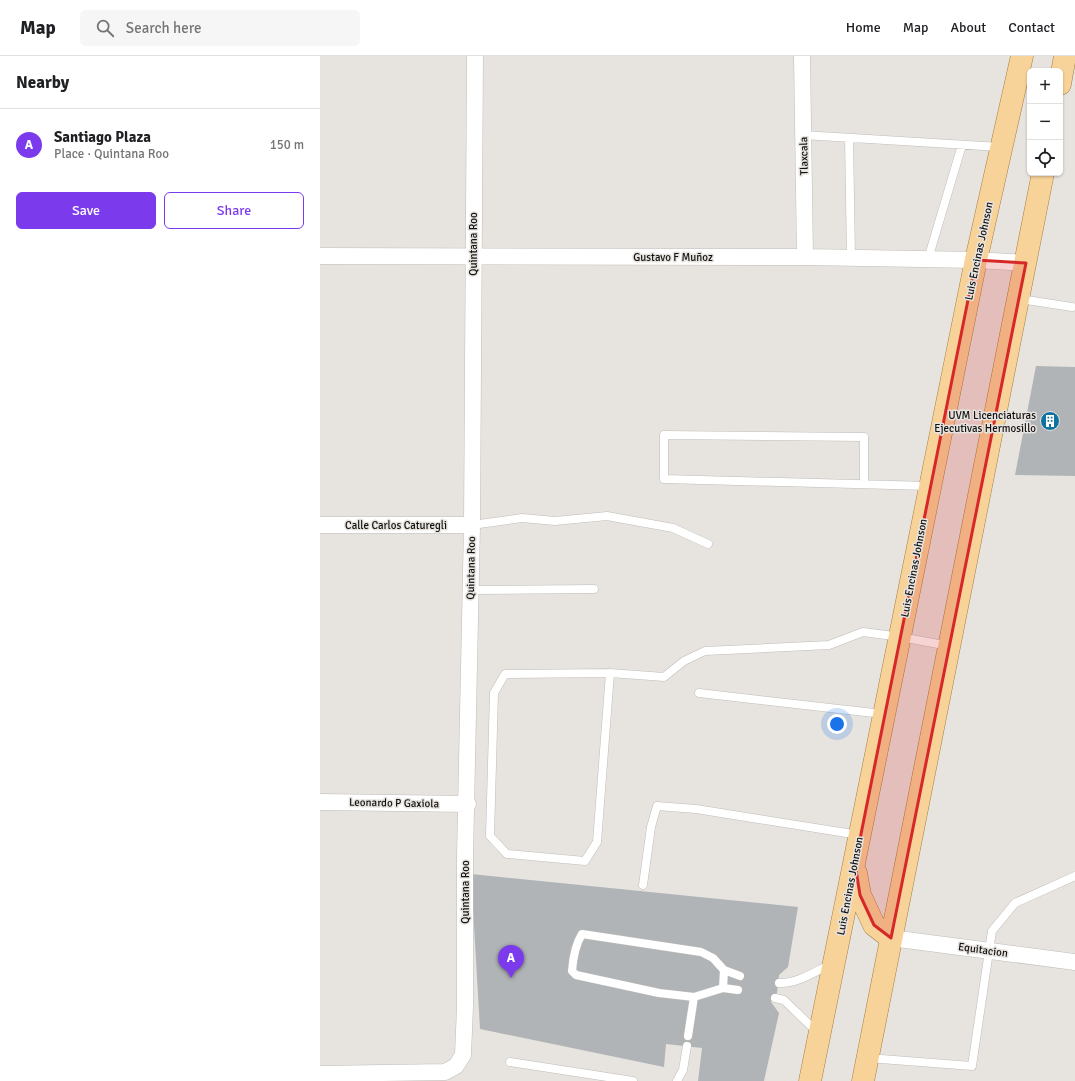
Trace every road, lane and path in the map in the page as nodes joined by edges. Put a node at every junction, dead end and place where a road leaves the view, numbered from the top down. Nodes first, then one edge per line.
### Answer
1 (474, 56) edge
2 (802, 56) edge
3 (1022, 56) edge
4 (1065, 56) edge
5 (1063, 68) edge
6 (803, 135) junction
7 (849, 138) junction
8 (962, 145) junction
9 (1002, 148) junction
10 (1042, 176) edge
11 (320, 256) edge
12 (473, 257) junction
13 (805, 257) junction
14 (851, 258) junction
15 (928, 259) junction
16 (976, 260) junction
17 (1026, 263) junction
18 (1019, 298) junction
19 (1072, 307) dead end
20 (864, 484) junction
21 (930, 486) junction
22 (320, 525) edge
23 (472, 525) junction
24 (708, 544) dead end
25 (594, 589) dead end
26 (471, 590) junction
27 (900, 637) junction
28 (950, 646) junction
29 (610, 673) junction
30 (699, 693) dead end
31 (883, 714) junction
32 (320, 802) edge
33 (468, 804) junction
34 (860, 835) junction
35 (855, 864) junction
36 (1075, 876) edge
37 (643, 885) dead end
38 (891, 938) junction
39 (988, 951) junction
40 (835, 962) junction
41 (1075, 962) edge
42 (724, 970) junction
43 (740, 976) dead end
44 (779, 983) dead end
45 (723, 988) junction
46 (738, 990) dead end
47 (694, 997) junction
48 (775, 998) dead end
49 (820, 1034) junction
50 (688, 1036) dead end
51 (687, 1046) dead end
52 (868, 1058) junction
53 (510, 1062) dead end
54 (320, 1074) edge
55 (633, 1081) edge
56 (677, 1081) edge
57 (810, 1081) edge
58 (863, 1081) edge

1 - 12 street, Quintana Roo
2 - 6 street, Tlaxcala
3 - 9 main road, Luis Encinas Johnson
4 - 5 main road
6 - 7 lane
6 - 13 street, Tlaxcala
7 - 8 lane
7 - 14 lane
8 - 9 lane
8 - 15 lane
9 - 16 main road, Luis Encinas Johnson
10 - 17 main road
11 - 12 street, Gustavo F Muñoz
12 - 13 street, Gustavo F Muñoz
12 - 23 street, Quintana Roo
13 - 14 street, Gustavo F Muñoz
14 - 15 street, Gustavo F Muñoz
15 - 16 street, Gustavo F Muñoz
16 - 17 street, Gustavo F Muñoz
16 - 21 main road, Luis Encinas Johnson
17 - 18 main road
18 - 19 lane
18 - 28 main road
20 - 20 lane
20 - 21 lane
21 - 27 main road, Luis Encinas Johnson
22 - 23 street, Calle Carlos Caturegli
23 - 24 lane
23 - 26 street, Quintana Roo
25 - 26 lane
26 - 33 street, Quintana Roo
27 - 28 lane
27 - 29 lane
27 - 31 main road, Luis Encinas Johnson
28 - 38 main road
29 - 29 lane
30 - 31 lane
31 - 34 main road, Luis Encinas Johnson
32 - 33 street, Leonardo P Gaxiola
33 - 54 street, Quintana Roo
34 - 35 main road, Luis Encinas Johnson
34 - 37 lane
35 - 38 main road
35 - 40 main road, Luis Encinas Johnson
36 - 39 lane
38 - 39 street, Equitacion
38 - 52 main road
39 - 41 street, Equitacion
39 - 52 lane
40 - 44 lane
40 - 49 main road, Luis Encinas Johnson
42 - 43 lane
42 - 45 lane
42 - 47 lane
45 - 46 lane
45 - 47 lane
47 - 50 lane
48 - 49 lane
49 - 57 main road, Luis Encinas Johnson
51 - 56 lane
52 - 58 main road
53 - 55 lane

